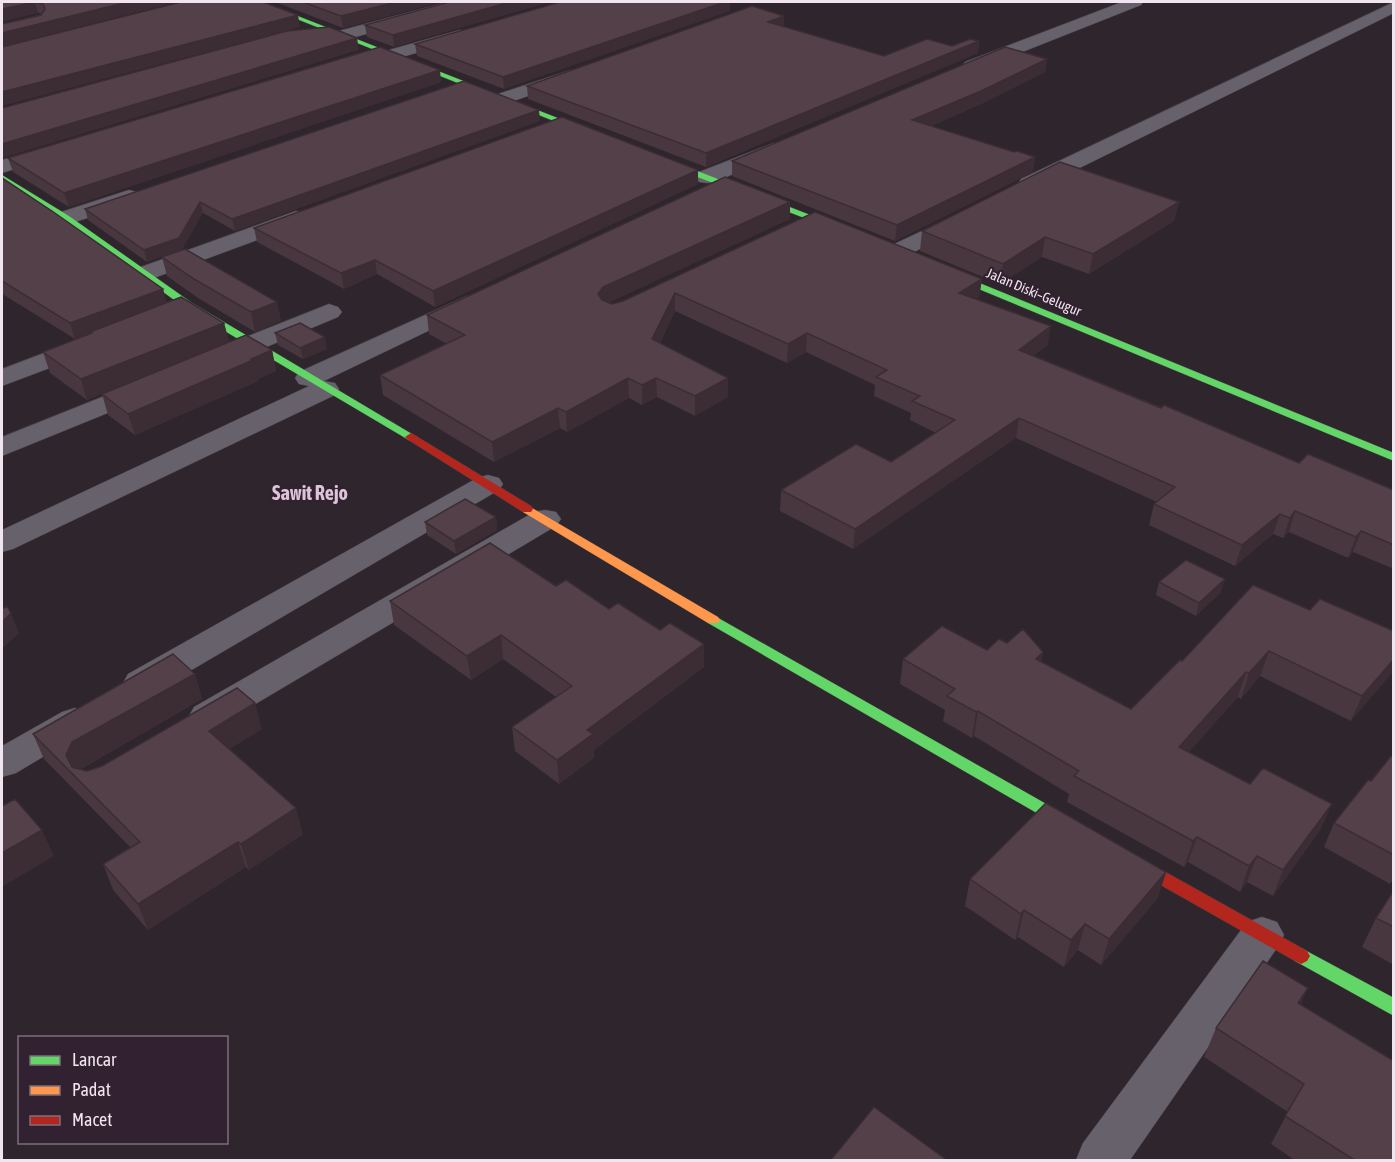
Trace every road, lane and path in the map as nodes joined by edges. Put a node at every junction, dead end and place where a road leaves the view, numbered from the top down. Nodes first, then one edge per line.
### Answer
1 (257, 2) edge
2 (463, 2) edge
3 (1135, 2) edge
4 (1394, 6) edge
5 (295, 16) junction
6 (273, 26) edge
7 (334, 27) junction
8 (473, 31) edge
9 (299, 35) edge
10 (390, 52) junction
11 (352, 61) edge
12 (591, 68) edge
13 (952, 74) edge
14 (464, 83) junction
15 (431, 94) edge
16 (505, 98) junction
17 (562, 121) junction
18 (529, 133) edge
19 (610, 140) edge
20 (792, 141) edge
21 (69, 146) edge
22 (642, 153) edge
23 (2, 166) edge
24 (2, 178) edge
25 (715, 180) junction
26 (143, 192) edge
27 (1013, 192) edge
28 (691, 198) edge
29 (981, 208) edge
30 (315, 211) edge
31 (813, 218) junction
32 (66, 219) junction
33 (783, 231) edge
34 (865, 239) edge
35 (891, 250) joint
36 (146, 273) junction
37 (489, 293) edge
38 (329, 312) dead end
39 (111, 335) edge
40 (251, 344) junction
41 (198, 366) edge
42 (2, 378) edge
43 (166, 379) edge
44 (317, 384) junction
45 (2, 447) edge
46 (1394, 458) edge
47 (488, 484) junction
48 (545, 519) junction
49 (2, 542) edge
50 (178, 732) edge
51 (2, 763) edge
52 (1087, 835) edge
53 (1118, 853) edge
54 (1262, 935) junction
55 (1394, 1008) edge
56 (1101, 1161) edge

1 - 5 street
2 - 7 street
3 - 13 street
4 - 27 street
5 - 6 street
5 - 7 street
7 - 9 street
7 - 10 street
8 - 10 street
10 - 11 street
10 - 14 street
12 - 16 street
14 - 15 street
14 - 16 street
16 - 17 street
17 - 18 street
17 - 19 street
20 - 25 street
21 - 23 street
22 - 25 street
24 - 32 street
25 - 28 street
25 - 31 street
26 - 32 street
29 - 35 street
30 - 36 street
31 - 33 street
31 - 34 street
32 - 36 street
35 - 46 street, Jalan Diski–Gelugur
36 - 40 street
37 - 44 street
38 - 40 street
39 - 42 street
40 - 41 street
40 - 44 street
43 - 45 street
44 - 47 street
44 - 49 street
47 - 48 street
47 - 51 street
48 - 50 street
48 - 52 street
53 - 54 street
54 - 55 street
54 - 56 street

